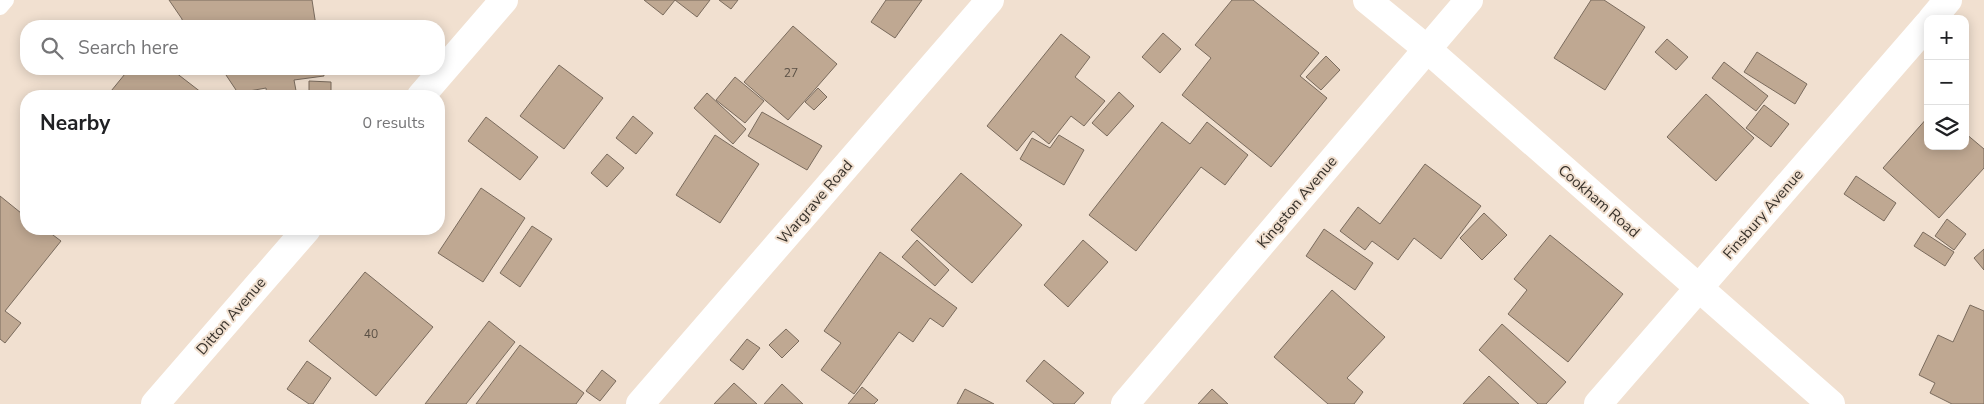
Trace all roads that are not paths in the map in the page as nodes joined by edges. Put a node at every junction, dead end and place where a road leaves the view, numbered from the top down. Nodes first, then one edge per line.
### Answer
1 (6, 0) edge
2 (504, 0) edge
3 (990, 0) edge
4 (1367, 0) edge
5 (1469, 0) edge
6 (1948, 0) edge
7 (0, 7) edge
8 (1935, 15) edge
9 (1924, 29) edge
10 (1426, 49) junction
11 (445, 68) edge
12 (439, 75) edge
13 (426, 90) edge
14 (302, 235) edge
15 (1699, 288) junction
16 (155, 404) edge
17 (640, 404) edge
18 (1125, 404) edge
19 (1598, 404) edge
20 (1831, 404) edge

1 - 7 lane
2 - 11 street
3 - 17 street, Wargrave Road
4 - 10 street, Cookham Road
5 - 10 street, Kingston Avenue
6 - 8 street
9 - 15 street, Finsbury Avenue
10 - 15 street, Cookham Road
10 - 18 street, Kingston Avenue
12 - 13 street
14 - 16 street, Ditton Avenue
15 - 19 street, Finsbury Avenue
15 - 20 street, Cookham Road

